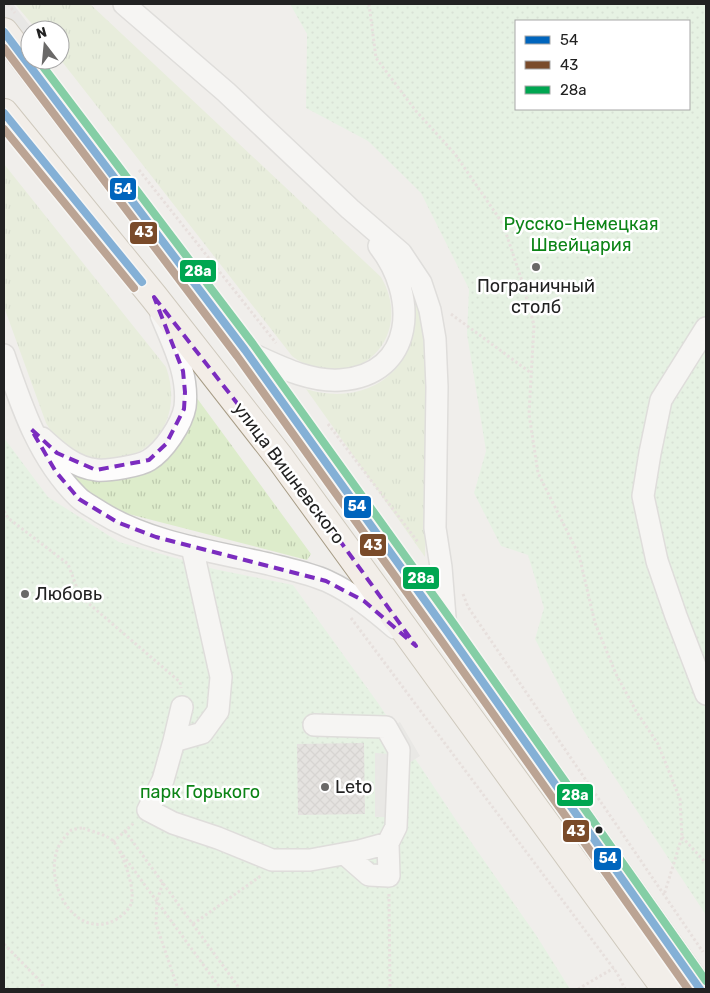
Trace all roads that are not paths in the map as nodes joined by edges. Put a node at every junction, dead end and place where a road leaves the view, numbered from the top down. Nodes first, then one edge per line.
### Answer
1 (124, 4) edge
2 (4, 32) edge
3 (4, 113) edge
4 (350, 209) junction
5 (154, 297) junction
6 (706, 328) edge
7 (245, 350) junction
8 (4, 354) edge
9 (31, 429) junction
10 (192, 547) junction
11 (446, 630) junction
12 (416, 646) junction
13 (706, 694) edge
14 (182, 707) road end
15 (314, 725) dead end
16 (174, 741) junction
17 (388, 843) junction
18 (345, 854) junction
19 (666, 989) edge
20 (700, 989) edge

1 - 4 street
2 - 7 main road, улица Вишневского
3 - 5 main road, улица Вишневского
4 - 7 street
4 - 11 street
5 - 9 street
5 - 12 main road, улица Вишневского
6 - 13 street
7 - 11 main road, улица Вишневского
8 - 9 street
9 - 10 street
10 - 12 street
10 - 16 street
11 - 20 main road, улица Вишневского
12 - 19 main road, улица Вишневского
14 - 16 street
15 - 17 street
16 - 18 street
17 - 18 street
17 - 18 street

